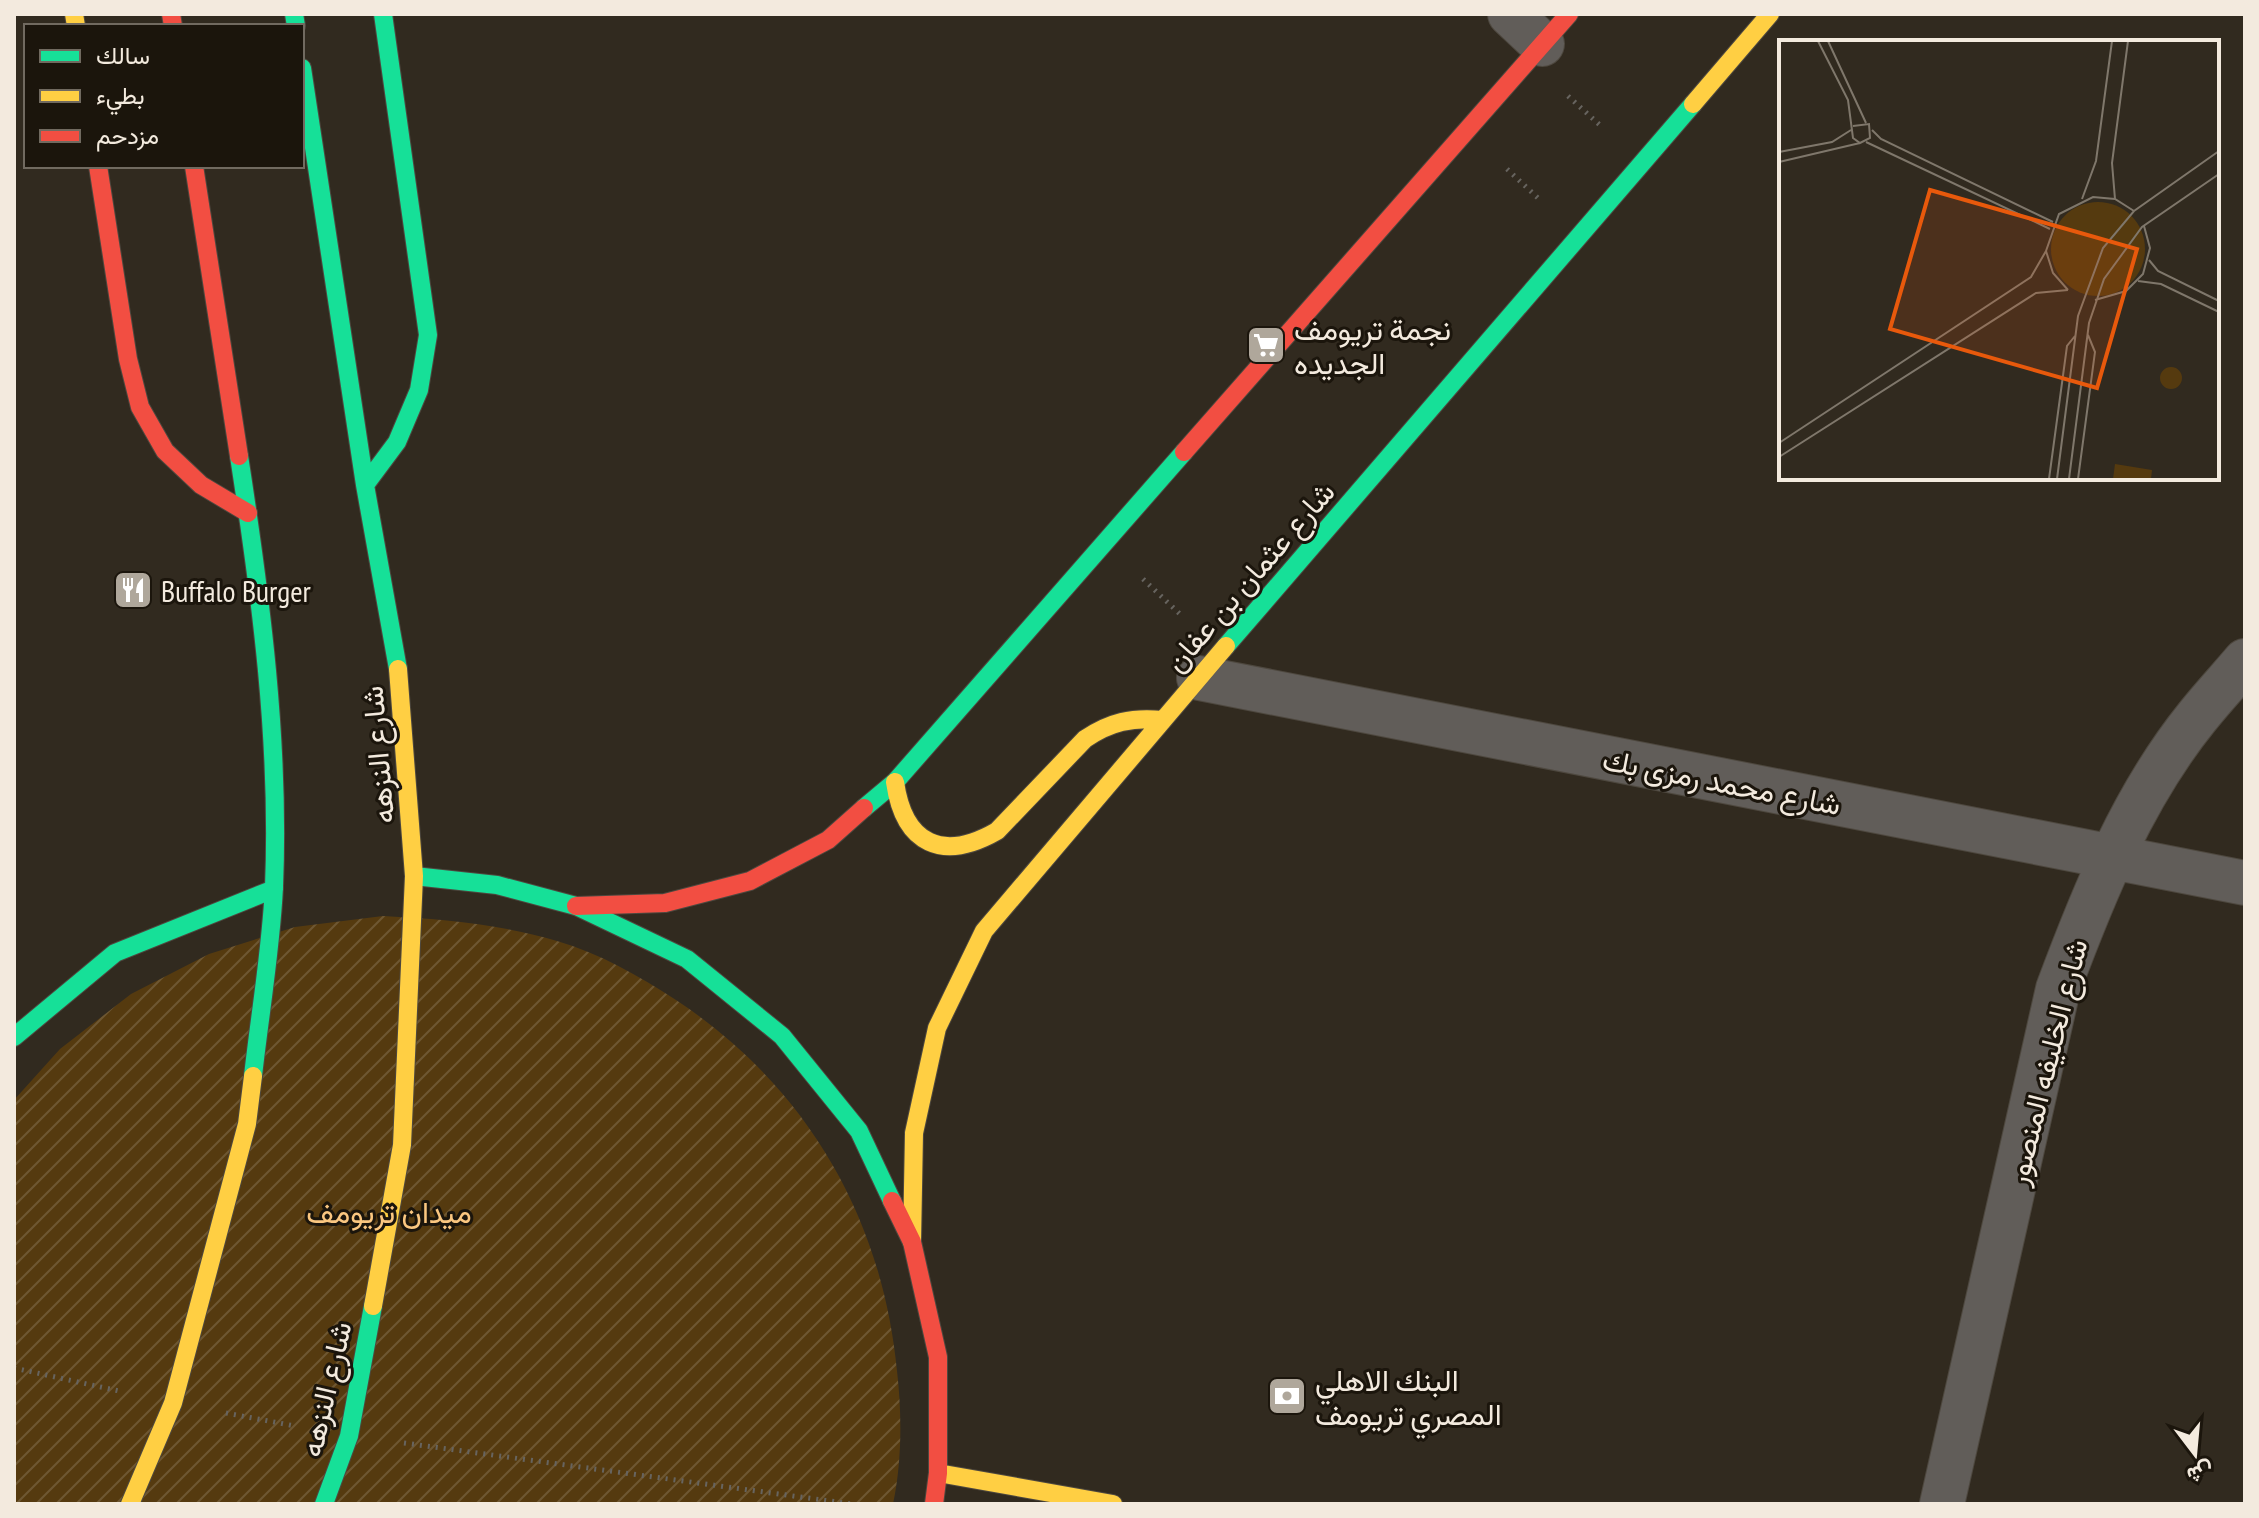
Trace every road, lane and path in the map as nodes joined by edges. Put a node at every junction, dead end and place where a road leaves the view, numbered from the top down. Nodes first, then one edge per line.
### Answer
1 (383, 14) edge
2 (1510, 14) edge
3 (1770, 14) edge
4 (1547, 39) edge
5 (304, 81) edge
6 (1467, 131) junction
7 (1641, 163) junction
8 (98, 168) edge
9 (194, 168) edge
10 (1579, 236) junction
11 (365, 485) junction
12 (248, 513) junction
13 (1105, 543) junction
14 (2245, 661) edge
15 (1210, 665) junction
16 (1162, 720) junction
17 (895, 782) junction
18 (2111, 859) junction
19 (414, 876) junction
20 (2245, 883) edge
21 (274, 889) junction
22 (576, 906) junction
23 (14, 1037) edge
24 (912, 1242) junction
25 (14, 1368) edge
26 (173, 1403) junction
27 (349, 1436) junction
28 (938, 1473) junction
29 (130, 1504) edge
30 (324, 1504) edge
31 (852, 1504) edge
32 (934, 1504) edge
33 (1113, 1504) edge
34 (1942, 1504) edge

1 - 11 main road
2 - 4 street
3 - 7 main road, شارع عثمان بن عفان
4 - 6 main road
4 - 7 path
5 - 11 main road, شارع النزهه
6 - 10 path
6 - 13 main road
7 - 10 main road, شارع عثمان بن عفان
8 - 12 main road
9 - 12 main road
10 - 15 main road, شارع عثمان بن عفان
11 - 19 main road, شارع النزهه
12 - 21 main road
13 - 15 path
13 - 17 main road
14 - 18 street, شارع الخليفه المنصور
15 - 16 main road, شارع عثمان بن عفان
15 - 18 street, شارع محمد رمزى بك
16 - 17 main road
16 - 24 main road, شارع عثمان بن عفان
17 - 22 main road
18 - 20 street, شارع محمد رمزى بك
18 - 34 street, شارع الخليفه المنصور
19 - 22 main road
19 - 27 main road, شارع النزهه
21 - 23 main road
21 - 26 main road
22 - 24 main road
24 - 28 main road
25 - 26 path
26 - 27 path
26 - 29 main road
27 - 30 main road, شارع النزهه
27 - 31 path
28 - 32 main road
28 - 33 main road

